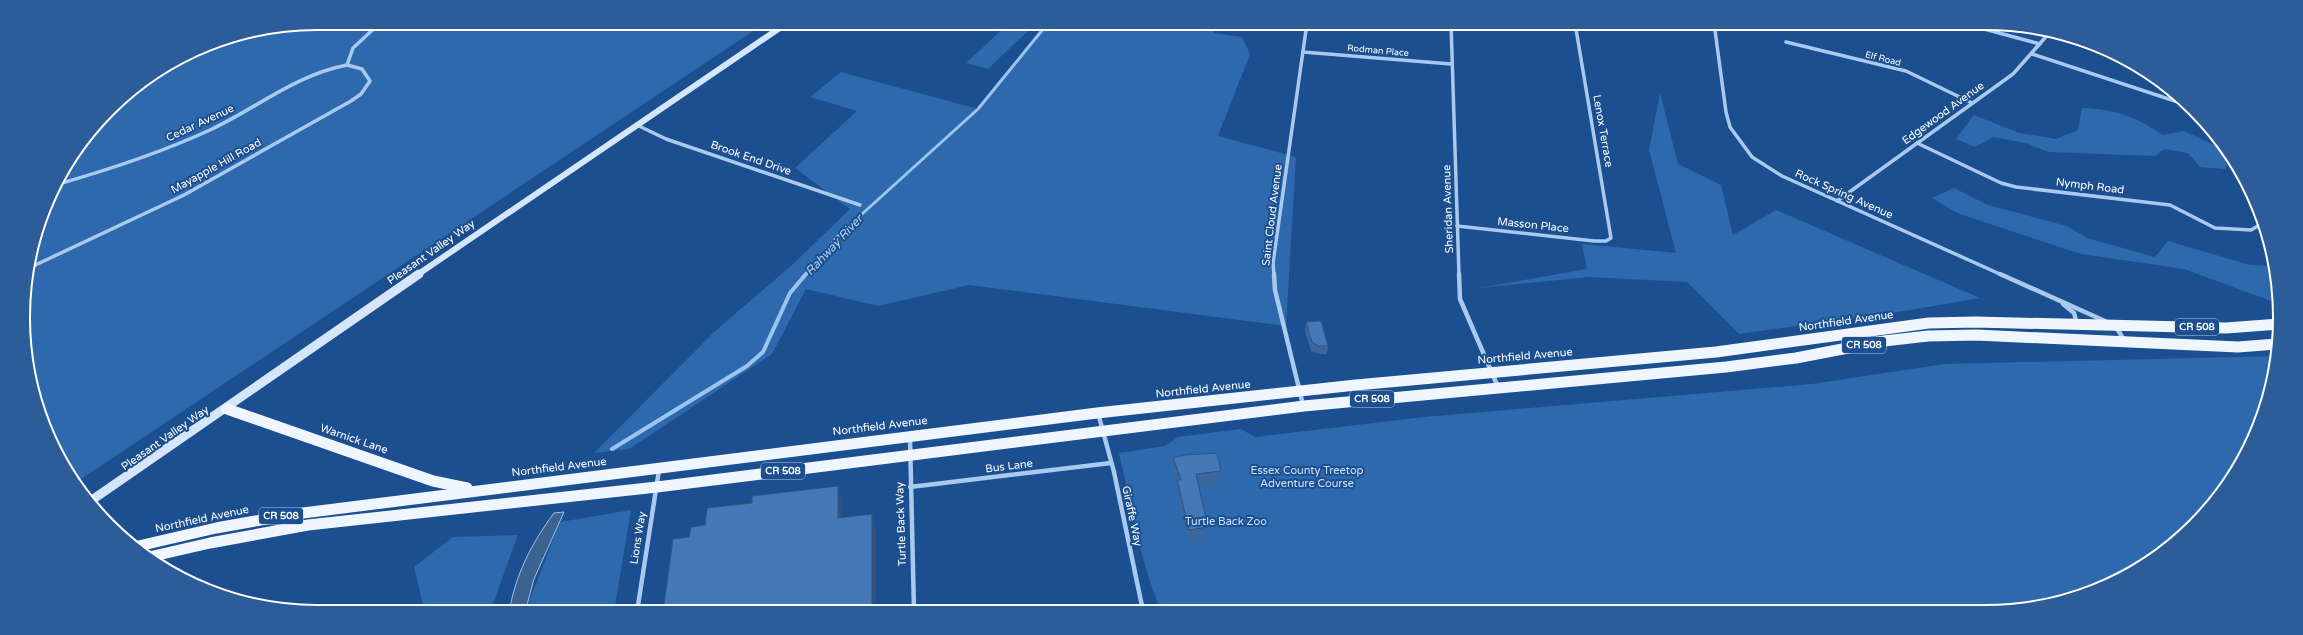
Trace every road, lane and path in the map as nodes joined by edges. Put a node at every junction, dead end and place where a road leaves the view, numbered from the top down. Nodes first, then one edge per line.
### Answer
1 (372, 30) edge
2 (777, 30) edge
3 (1306, 30) edge
4 (1451, 30) edge
5 (1576, 30) edge
6 (1715, 30) edge
7 (1989, 30) edge
8 (2046, 37) edge
9 (1786, 42) dead end
10 (2040, 44) junction
11 (1303, 52) junction
12 (2032, 54) junction
13 (1451, 64) junction
14 (347, 65) junction
15 (2175, 101) edge
16 (1972, 103) junction
17 (636, 125) junction
18 (1917, 143) junction
19 (65, 182) edge
20 (1837, 201) junction
21 (860, 205) dead end
22 (1457, 226) junction
23 (2258, 226) edge
24 (1607, 240) joint
25 (35, 265) edge
26 (2060, 301) junction
27 (2273, 324) edge
28 (2077, 325) junction
29 (2115, 326) junction
30 (2126, 342) junction
31 (2272, 344) edge
32 (1490, 372) junction
33 (1498, 387) junction
34 (1300, 392) junction
35 (1304, 406) junction
36 (227, 409) junction
37 (1097, 413) junction
38 (1103, 430) junction
39 (910, 435) junction
40 (908, 456) junction
41 (1111, 463) junction
42 (660, 467) junction
43 (656, 486) junction
44 (910, 487) junction
45 (475, 490) junction
46 (429, 496) junction
47 (94, 499) edge
48 (424, 512) junction
49 (140, 545) edge
50 (156, 555) edge
51 (638, 605) edge
52 (914, 605) edge
53 (1142, 605) edge

1 - 14 street
2 - 17 main road, Pleasant Valley Way
3 - 11 street, Saint Cloud Avenue
4 - 13 street, Sheridan Avenue
5 - 24 street, Lenox Terrace
6 - 20 street, Rock Spring Avenue
7 - 10 street
8 - 10 street, Edgewood Avenue
9 - 16 street, Elf Road
10 - 12 street, Edgewood Avenue
11 - 13 street, Rodman Place
11 - 34 street, Saint Cloud Avenue
12 - 15 street
12 - 16 street, Edgewood Avenue
13 - 22 street, Sheridan Avenue
14 - 19 street, Cedar Avenue
14 - 25 street, Mayapple Hill Road
16 - 18 street, Edgewood Avenue
17 - 21 street, Brook End Drive
17 - 36 main road, Pleasant Valley Way
18 - 20 street, Edgewood Avenue
18 - 23 street, Nymph Road
20 - 26 street, Rock Spring Avenue
22 - 24 street, Masson Place
22 - 32 street, Sheridan Avenue
26 - 28 street, Rock Spring Avenue
26 - 29 street, Rock Spring Avenue
27 - 29 main road, Northfield Avenue / CR 508
28 - 29 main road, Northfield Avenue / CR 508
28 - 32 main road, Northfield Avenue / CR 508
29 - 30 street
30 - 31 main road, CR 508
30 - 33 main road, CR 508
32 - 33 street, Sheridan Avenue
32 - 34 main road, Northfield Avenue / CR 508
33 - 35 main road, CR 508
34 - 35 street, Saint Cloud Avenue
34 - 37 main road, Northfield Avenue / CR 508
35 - 38 main road, CR 508
36 - 45 main road, Warnick Lane
36 - 47 main road, Pleasant Valley Way
37 - 38 street, Giraffe Way
37 - 39 main road, Northfield Avenue / CR 508
38 - 40 main road, CR 508
38 - 41 street, Giraffe Way
39 - 40 street, Turtle Back Way
39 - 42 main road, Northfield Avenue / CR 508
40 - 43 main road, CR 508
40 - 44 street, Turtle Back Way
41 - 44 street, Bus Lane
41 - 53 street, Giraffe Way
42 - 43 street, Lions Way
42 - 45 main road, Northfield Avenue / CR 508
43 - 48 main road, CR 508
43 - 51 street, Lions Way
44 - 52 street, Turtle Back Way
45 - 46 main road, Northfield Avenue / CR 508
46 - 48 main road
46 - 49 main road, Northfield Avenue / CR 508
48 - 50 main road, CR 508

